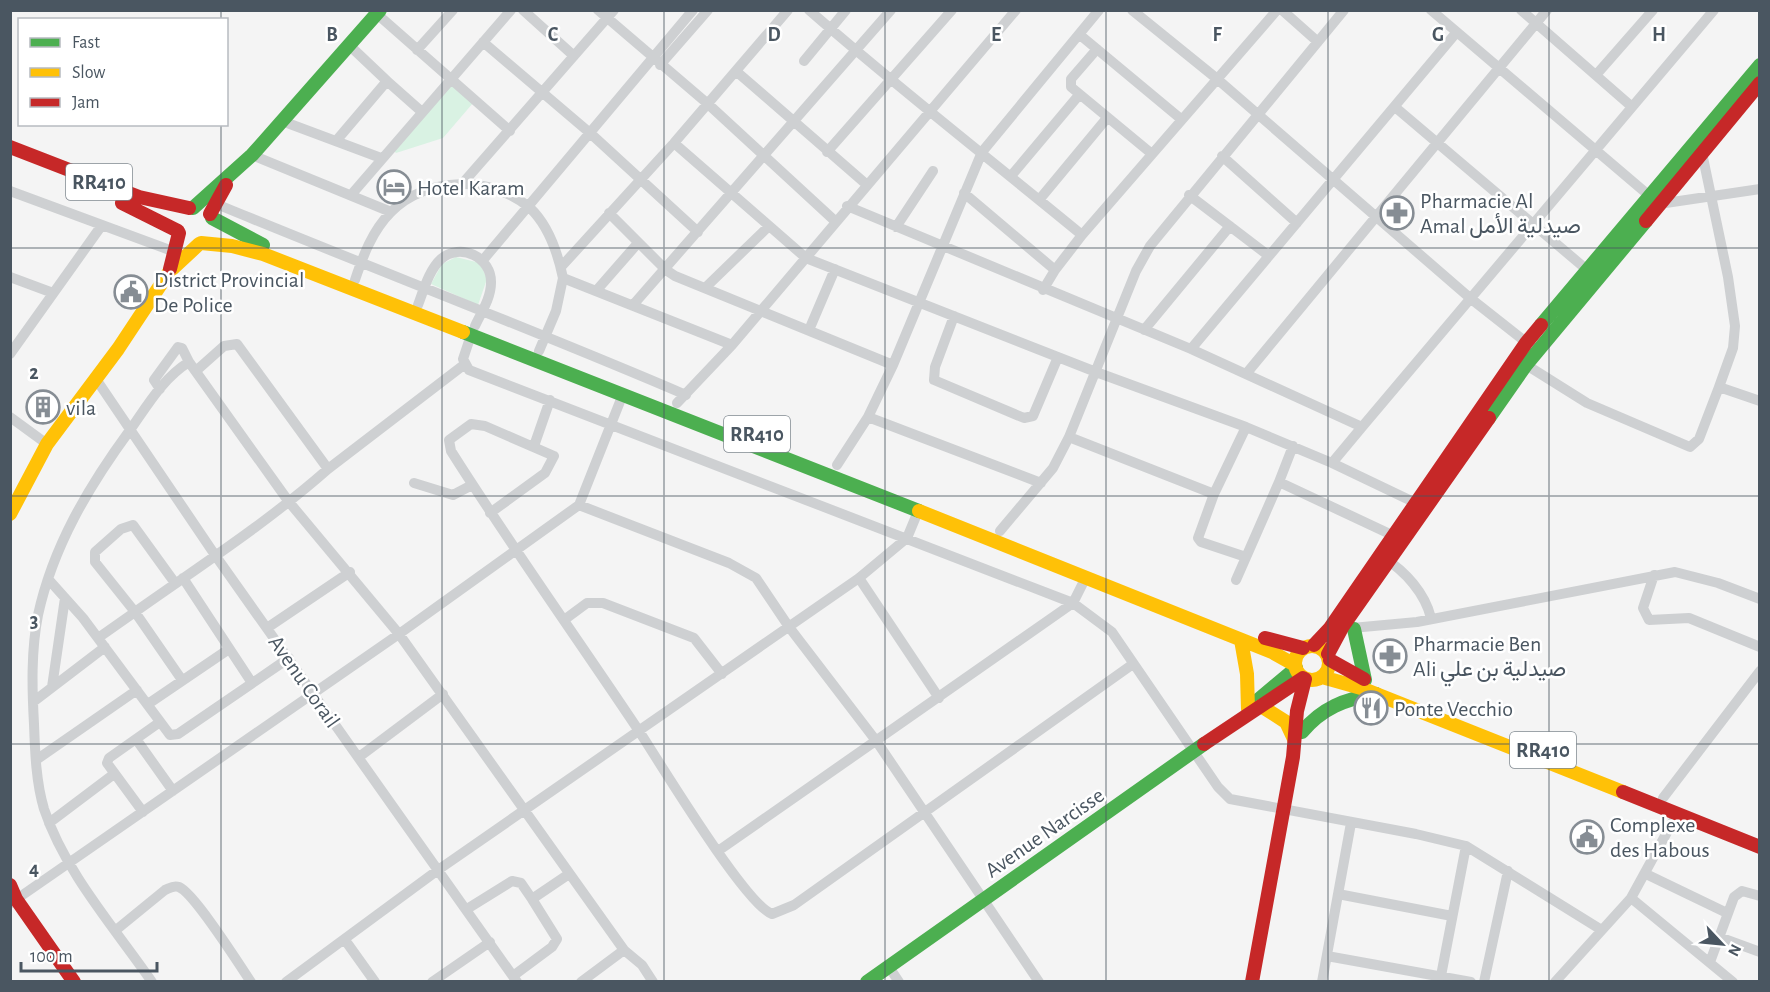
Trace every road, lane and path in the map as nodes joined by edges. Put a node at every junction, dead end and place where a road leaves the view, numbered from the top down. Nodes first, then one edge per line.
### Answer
1 (453, 10) edge
2 (511, 10) edge
3 (523, 10) edge
4 (693, 10) edge
5 (708, 10) edge
6 (788, 10) edge
7 (809, 10) edge
8 (846, 10) edge
9 (891, 10) edge
10 (952, 10) edge
11 (1016, 10) edge
12 (1099, 10) edge
13 (1132, 10) edge
14 (1277, 10) edge
15 (1282, 10) edge
16 (1344, 10) edge
17 (1431, 10) edge
18 (1521, 10) edge
19 (1547, 10) edge
20 (1653, 10) edge
21 (1714, 10) edge
22 (378, 12) edge
23 (606, 13) edge
24 (1536, 23) junction
25 (831, 29) junction
26 (1456, 33) junction
27 (1080, 34) junction
28 (483, 42) junction
29 (1318, 42) junction
30 (349, 45) junction
31 (1097, 49) junction
32 (417, 50) junction
33 (855, 50) junction
34 (574, 56) junction
35 (656, 61) junction
36 (804, 61) dead end
37 (1760, 65) edge
38 (1500, 68) junction
39 (737, 72) junction
40 (1596, 75) junction
41 (1216, 78) junction
42 (451, 79) junction
43 (387, 81) junction
44 (890, 81) junction
45 (1760, 83) edge
46 (541, 92) junction
47 (1079, 95) junction
48 (708, 104) junction
49 (1631, 106) junction
50 (1395, 107) junction
51 (422, 112) junction
52 (930, 112) junction
53 (1257, 114) junction
54 (1107, 117) junction
55 (1181, 119) junction
56 (282, 121) junction
57 (794, 123) junction
58 (510, 130) junction
59 (590, 133) junction
60 (336, 141) junction
61 (674, 143) junction
62 (1438, 143) junction
63 (1699, 145) junction
64 (10, 147) edge
65 (1597, 149) junction
66 (827, 152) junction
67 (982, 152) junction
68 (1152, 154) junction
69 (252, 155) junction
70 (766, 155) junction
71 (1222, 156) junction
72 (381, 158) junction
73 (10, 159) edge
74 (236, 169) junction
75 (933, 171) dead end
76 (58, 172) junction
77 (1011, 176) junction
78 (1333, 180) junction
79 (640, 181) junction
80 (462, 184) junction
81 (866, 184) junction
82 (1760, 189) edge
83 (10, 191) edge
84 (964, 193) junction
85 (732, 194) junction
86 (351, 195) junction
87 (1189, 195) junction
88 (1712, 198) junction
89 (1039, 200) junction
90 (1655, 200) junction
91 (847, 206) junction
92 (191, 208) junction
93 (530, 208) junction
94 (212, 212) junction
95 (391, 212) junction
96 (609, 213) junction
97 (1377, 217) junction
98 (835, 220) junction
99 (1297, 223) junction
100 (1533, 223) junction
101 (102, 225) junction
102 (769, 226) junction
103 (1230, 226) junction
104 (896, 227) junction
105 (178, 232) junction
106 (698, 232) junction
107 (1082, 236) junction
108 (200, 243) junction
109 (638, 243) junction
110 (943, 246) junction
111 (175, 252) junction
112 (1269, 256) junction
113 (806, 258) junction
114 (483, 260) junction
115 (361, 264) junction
116 (835, 269) junction
117 (1587, 269) junction
118 (666, 270) junction
119 (1055, 270) junction
120 (169, 272) junction
121 (562, 272) junction
122 (10, 277) edge
123 (355, 280) junction
124 (425, 287) junction
125 (705, 288) junction
126 (1043, 290) junction
127 (596, 291) junction
128 (53, 293) junction
129 (1470, 298) junction
130 (919, 303) junction
131 (418, 305) junction
132 (633, 305) junction
133 (482, 310) junction
134 (760, 310) junction
135 (954, 316) junction
136 (1117, 320) junction
137 (473, 330) junction
138 (809, 330) junction
139 (1144, 330) junction
140 (546, 334) junction
141 (732, 345) junction
142 (1532, 347) junction
143 (1191, 350) junction
144 (539, 351) junction
145 (10, 354) edge
146 (1058, 357) junction
147 (1520, 361) junction
148 (465, 364) junction
149 (893, 365) junction
150 (193, 366) junction
151 (1096, 372) junction
152 (1246, 374) junction
153 (96, 379) junction
154 (1719, 387) junction
155 (160, 389) junction
156 (624, 394) junction
157 (682, 399) junction
158 (550, 400) junction
159 (1760, 401) edge
160 (10, 417) edge
161 (868, 417) junction
162 (613, 424) junction
163 (1246, 427) junction
164 (1362, 427) junction
165 (130, 430) junction
166 (1069, 437) junction
167 (46, 444) junction
168 (534, 446) junction
169 (1293, 446) junction
170 (1332, 463) junction
171 (837, 465) junction
172 (328, 470) junction
173 (1279, 482) junction
174 (414, 483) dead end
175 (1041, 483) junction
176 (472, 485) junction
177 (1214, 494) junction
178 (289, 502) junction
179 (579, 505) junction
180 (1420, 505) junction
181 (919, 509) junction
182 (490, 513) junction
183 (10, 514) edge
184 (999, 531) junction
185 (1392, 535) junction
186 (907, 538) junction
187 (514, 550) junction
188 (215, 555) junction
189 (1246, 557) junction
190 (1384, 558) junction
191 (350, 572) junction
192 (1654, 575) junction
193 (1086, 577) junction
194 (859, 578) junction
195 (49, 580) junction
196 (1236, 580) dead end
197 (179, 581) junction
198 (65, 598) junction
199 (1760, 599) edge
200 (1073, 603) junction
201 (135, 612) junction
202 (1431, 618) junction
203 (564, 620) junction
204 (789, 627) junction
205 (1348, 627) junction
206 (267, 628) junction
207 (399, 634) junction
208 (1241, 640) junction
209 (102, 643) junction
210 (1309, 646) junction
211 (1760, 647) edge
212 (229, 648) junction
213 (1328, 657) junction
214 (289, 658) junction
215 (1133, 664) junction
216 (1760, 671) edge
217 (722, 674) junction
218 (1306, 675) junction
219 (182, 680) junction
220 (1365, 680) junction
221 (252, 683) junction
222 (52, 687) junction
223 (138, 690) junction
224 (314, 693) junction
225 (443, 694) junction
226 (1376, 694) junction
227 (939, 698) junction
228 (33, 702) junction
229 (148, 704) junction
230 (1251, 710) junction
231 (160, 722) junction
232 (639, 732) junction
233 (1298, 736) junction
234 (136, 739) junction
235 (877, 742) junction
236 (1194, 752) junction
237 (359, 757) junction
238 (36, 760) junction
239 (114, 774) junction
240 (173, 791) junction
241 (1663, 798) junction
242 (524, 810) junction
243 (1283, 811) junction
244 (143, 812) junction
245 (924, 813) junction
246 (1677, 814) junction
247 (49, 823) junction
248 (1351, 823) junction
249 (1760, 836) edge
250 (1466, 846) junction
251 (1760, 847) edge
252 (718, 851) junction
253 (70, 864) junction
254 (438, 870) junction
255 (1508, 871) junction
256 (569, 874) junction
257 (1646, 874) junction
258 (10, 885) edge
259 (1338, 894) junction
260 (1760, 897) edge
261 (1631, 898) junction
262 (532, 899) junction
263 (983, 900) junction
264 (13, 901) edge
265 (467, 909) junction
266 (1727, 913) junction
267 (1452, 916) junction
268 (1600, 929) junction
269 (116, 930) junction
270 (1719, 937) junction
271 (345, 940) junction
272 (490, 942) junction
273 (624, 950) junction
274 (1760, 952) edge
275 (1327, 956) junction
276 (1710, 962) junction
277 (889, 967) junction
278 (1440, 978) edge
279 (515, 979) edge
280 (74, 981) edge
281 (152, 981) edge
282 (251, 981) edge
283 (286, 981) edge
284 (375, 981) edge
285 (432, 981) edge
286 (581, 981) edge
287 (653, 981) edge
288 (867, 981) edge
289 (899, 981) edge
290 (1038, 981) edge
291 (1252, 981) edge
292 (1322, 981) edge
293 (1471, 981) edge
294 (1484, 981) edge
295 (1555, 981) edge
296 (1733, 981) edge

1 - 32 street
2 - 28 street
3 - 34 street
4 - 35 street
5 - 35 street
6 - 39 street
7 - 25 street
8 - 25 street
9 - 33 street
10 - 44 street
11 - 52 street
12 - 27 street
13 - 41 street
14 - 41 street
15 - 29 street
16 - 29 street
17 - 26 street
18 - 24 street
19 - 24 street
20 - 40 street
21 - 49 street
22 - 30 main road
22 - 32 street
23 - 34 street
23 - 35 street
24 - 38 street
24 - 40 street
25 - 33 street
25 - 36 street
26 - 38 street
26 - 50 street
27 - 31 street
27 - 67 street
28 - 42 street
28 - 46 street
29 - 53 street
30 - 43 street
30 - 56 main road
31 - 47 street
31 - 55 street
32 - 42 street
33 - 44 street
33 - 57 street
34 - 46 street
35 - 48 street
35 - 59 street
37 - 63 main road
38 - 62 street
38 - 65 street
39 - 48 street
39 - 57 street
40 - 49 street
41 - 53 street
41 - 55 street
42 - 51 street
42 - 58 street
43 - 51 street
43 - 60 street
44 - 52 street
44 - 66 street
45 - 63 main road
46 - 58 street
46 - 59 street
47 - 54 street
47 - 77 street
48 - 61 street
48 - 70 street
49 - 65 street
50 - 62 street
50 - 78 street
51 - 72 street
52 - 67 street
52 - 81 street
53 - 71 street
53 - 78 street
54 - 68 street
54 - 89 street
55 - 68 street
56 - 60 street
56 - 69 main road
57 - 66 street
57 - 70 street
58 - 80 street
59 - 79 street
59 - 93 street
60 - 72 street
61 - 79 street
61 - 85 street
62 - 97 street
62 - 100 street
63 - 88 street
63 - 90 main road
64 - 76 main road, RR410
65 - 90 street
65 - 100 street
66 - 81 street
67 - 77 street
67 - 84 street
68 - 107 street
69 - 74 main road
69 - 86 street
70 - 85 street
70 - 98 street
71 - 87 street
71 - 99 street
72 - 86 street
73 - 76 main road, RR410
74 - 92 main road
74 - 94 main road
75 - 104 street
76 - 92 main road, RR410
76 - 105 main road, RR410
77 - 89 street
78 - 97 street
78 - 99 street
79 - 96 street
79 - 106 street
80 - 93 street
80 - 95 street
81 - 91 street
82 - 88 street
83 - 101 street
84 - 110 street
84 - 119 street
85 - 102 street
85 - 106 street
86 - 95 street
87 - 103 street
87 - 136 street
88 - 90 street
88 - 154 street
89 - 107 street
90 - 117 main road
90 - 142 main road
91 - 98 street
91 - 104 street
92 - 94 main road, RR410
92 - 105 main road
93 - 114 street
93 - 121 street
94 - 108 main road
94 - 115 street
94 - 123 main road, RR410
95 - 115 street
96 - 109 street
96 - 121 street
97 - 129 street
97 - 152 street
98 - 113 street
99 - 112 street
100 - 117 street
100 - 129 street
101 - 111 street
101 - 128 street
102 - 113 street
102 - 125 street
103 - 112 street
103 - 139 street
104 - 110 street
105 - 108 main road, RR410
105 - 111 main road
106 - 118 street
107 - 119 street
108 - 120 main road
108 - 137 main road, RR410
109 - 118 street
109 - 127 street
110 - 126 street
110 - 130 street
111 - 120 main road
112 - 143 street
113 - 116 street
113 - 134 street
114 - 124 street
114 - 133 street
115 - 123 street
115 - 124 street
116 - 130 street
116 - 138 street
117 - 142 main road
118 - 125 street
118 - 132 street
119 - 126 street
120 - 153 main road
121 - 127 street
121 - 140 street
122 - 128 street
123 - 131 main road, RR410
124 - 131 street
124 - 133 street
125 - 134 street
126 - 136 street
127 - 132 street
128 - 145 street
129 - 142 street
129 - 164 street
130 - 135 street
130 - 149 street
131 - 137 main road, RR410
132 - 141 street
133 - 137 street
133 - 140 street
134 - 138 street
134 - 141 street
135 - 146 street
135 - 146 street
136 - 139 street
136 - 151 street
137 - 144 main road, RR410
137 - 148 street
137 - 156 main road, RR410
138 - 149 street
139 - 143 street
140 - 144 street
140 - 157 street
141 - 157 street
142 - 147 main road
143 - 152 street
144 - 157 main road, RR410
146 - 151 street
147 - 154 street
147 - 180 main road
148 - 158 street
148 - 172 street
149 - 161 street
150 - 155 street
150 - 155 street
150 - 172 street
150 - 178 street
151 - 163 street
151 - 166 street
152 - 164 street
153 - 165 street, Avenu Corail
153 - 167 main road
154 - 159 street
155 - 165 street
156 - 162 street
156 - 181 main road, RR410
157 - 171 main road, RR410
158 - 162 street
158 - 168 street
160 - 167 street
161 - 171 street
161 - 175 street
162 - 179 street
162 - 186 street
163 - 169 street
163 - 177 street
164 - 170 street
165 - 188 street, Avenu Corail
165 - 195 street
166 - 175 street
166 - 177 street
167 - 183 main road
168 - 176 street
168 - 182 street
169 - 170 street
169 - 173 street
170 - 180 street
171 - 184 main road, RR410
172 - 178 street
173 - 185 street
173 - 189 street
174 - 176 street
175 - 184 street
176 - 182 street
177 - 189 street
178 - 188 street
178 - 191 street
179 - 187 street
179 - 204 street
180 - 185 main road
180 - 190 main road
181 - 186 street
181 - 193 main road, RR410
182 - 187 street
184 - 210 main road, RR410
185 - 190 main road
186 - 194 street
186 - 200 street
187 - 203 street
187 - 207 street
188 - 197 street
188 - 206 street, Avenu Corail
189 - 196 street
190 - 202 street
190 - 205 main road
190 - 210 main road
191 - 206 street
191 - 207 street
192 - 199 street
192 - 202 street
192 - 211 street
193 - 200 street
193 - 208 main road, RR410
194 - 204 street
194 - 227 street
195 - 198 street
195 - 228 street
197 - 201 street
197 - 201 street
197 - 212 street
198 - 209 street
198 - 222 street
200 - 215 street
200 - 227 street
201 - 209 street
201 - 219 street
202 - 205 street
203 - 217 street
203 - 232 street
204 - 217 street
204 - 235 street
205 - 213 main road
205 - 220 main road
206 - 214 street, Avenu Corail
207 - 224 street
207 - 225 street
208 - 218 main road, RR410
208 - 230 main road
209 - 222 street
209 - 223 street
210 - 213 main road, RR410
210 - 218 main road
212 - 219 street
212 - 221 street
213 - 218 main road
213 - 220 main road, RR410
214 - 221 street
214 - 224 street, Avenu Corail
215 - 236 street
215 - 245 street
216 - 241 street
217 - 232 street
218 - 226 main road, RR410
218 - 230 main road, Avenue Narcisse
218 - 233 main road
219 - 229 street
220 - 241 main road, RR410
221 - 231 street
222 - 228 street
223 - 229 street
223 - 238 street
224 - 237 street, Avenu Corail
224 - 240 street
225 - 237 street
225 - 242 street
226 - 233 main road
226 - 246 main road, RR410
227 - 235 street
228 - 238 street
229 - 231 street
230 - 233 main road
230 - 236 main road, Avenue Narcisse
231 - 234 street
232 - 242 street
232 - 252 street
233 - 243 main road
234 - 239 street
234 - 240 street
235 - 245 street
235 - 252 street
236 - 243 street
236 - 263 main road, Avenue Narcisse
237 - 254 street, Avenu Corail
238 - 247 street
239 - 244 street
239 - 247 street
240 - 244 street
241 - 249 main road, RR410
242 - 254 street
242 - 256 street
243 - 248 street
243 - 291 main road
244 - 253 street
245 - 252 street
245 - 263 street
246 - 251 main road, RR410
246 - 257 street
247 - 253 street
248 - 250 street
248 - 259 street
250 - 255 street
250 - 267 street
253 - 264 street
253 - 269 street
254 - 265 street, Avenu Corail
254 - 271 street
255 - 268 street
255 - 294 street
256 - 262 street
256 - 273 street
257 - 261 street
257 - 266 street
258 - 264 main road
259 - 267 street
259 - 275 street
260 - 266 street
261 - 268 street
261 - 276 street
262 - 265 street
262 - 279 street
263 - 277 main road, Avenue Narcisse
263 - 290 street
264 - 280 main road
265 - 272 street, Avenu Corail
266 - 270 street
267 - 278 street
268 - 295 street
269 - 281 street
269 - 282 street
270 - 274 street
270 - 276 street
271 - 283 street
271 - 284 street
272 - 279 street, Avenu Corail
272 - 285 street
273 - 286 street
273 - 287 street
275 - 278 street
275 - 292 street
276 - 296 street
277 - 288 main road, Avenue Narcisse
277 - 289 street
278 - 293 street

